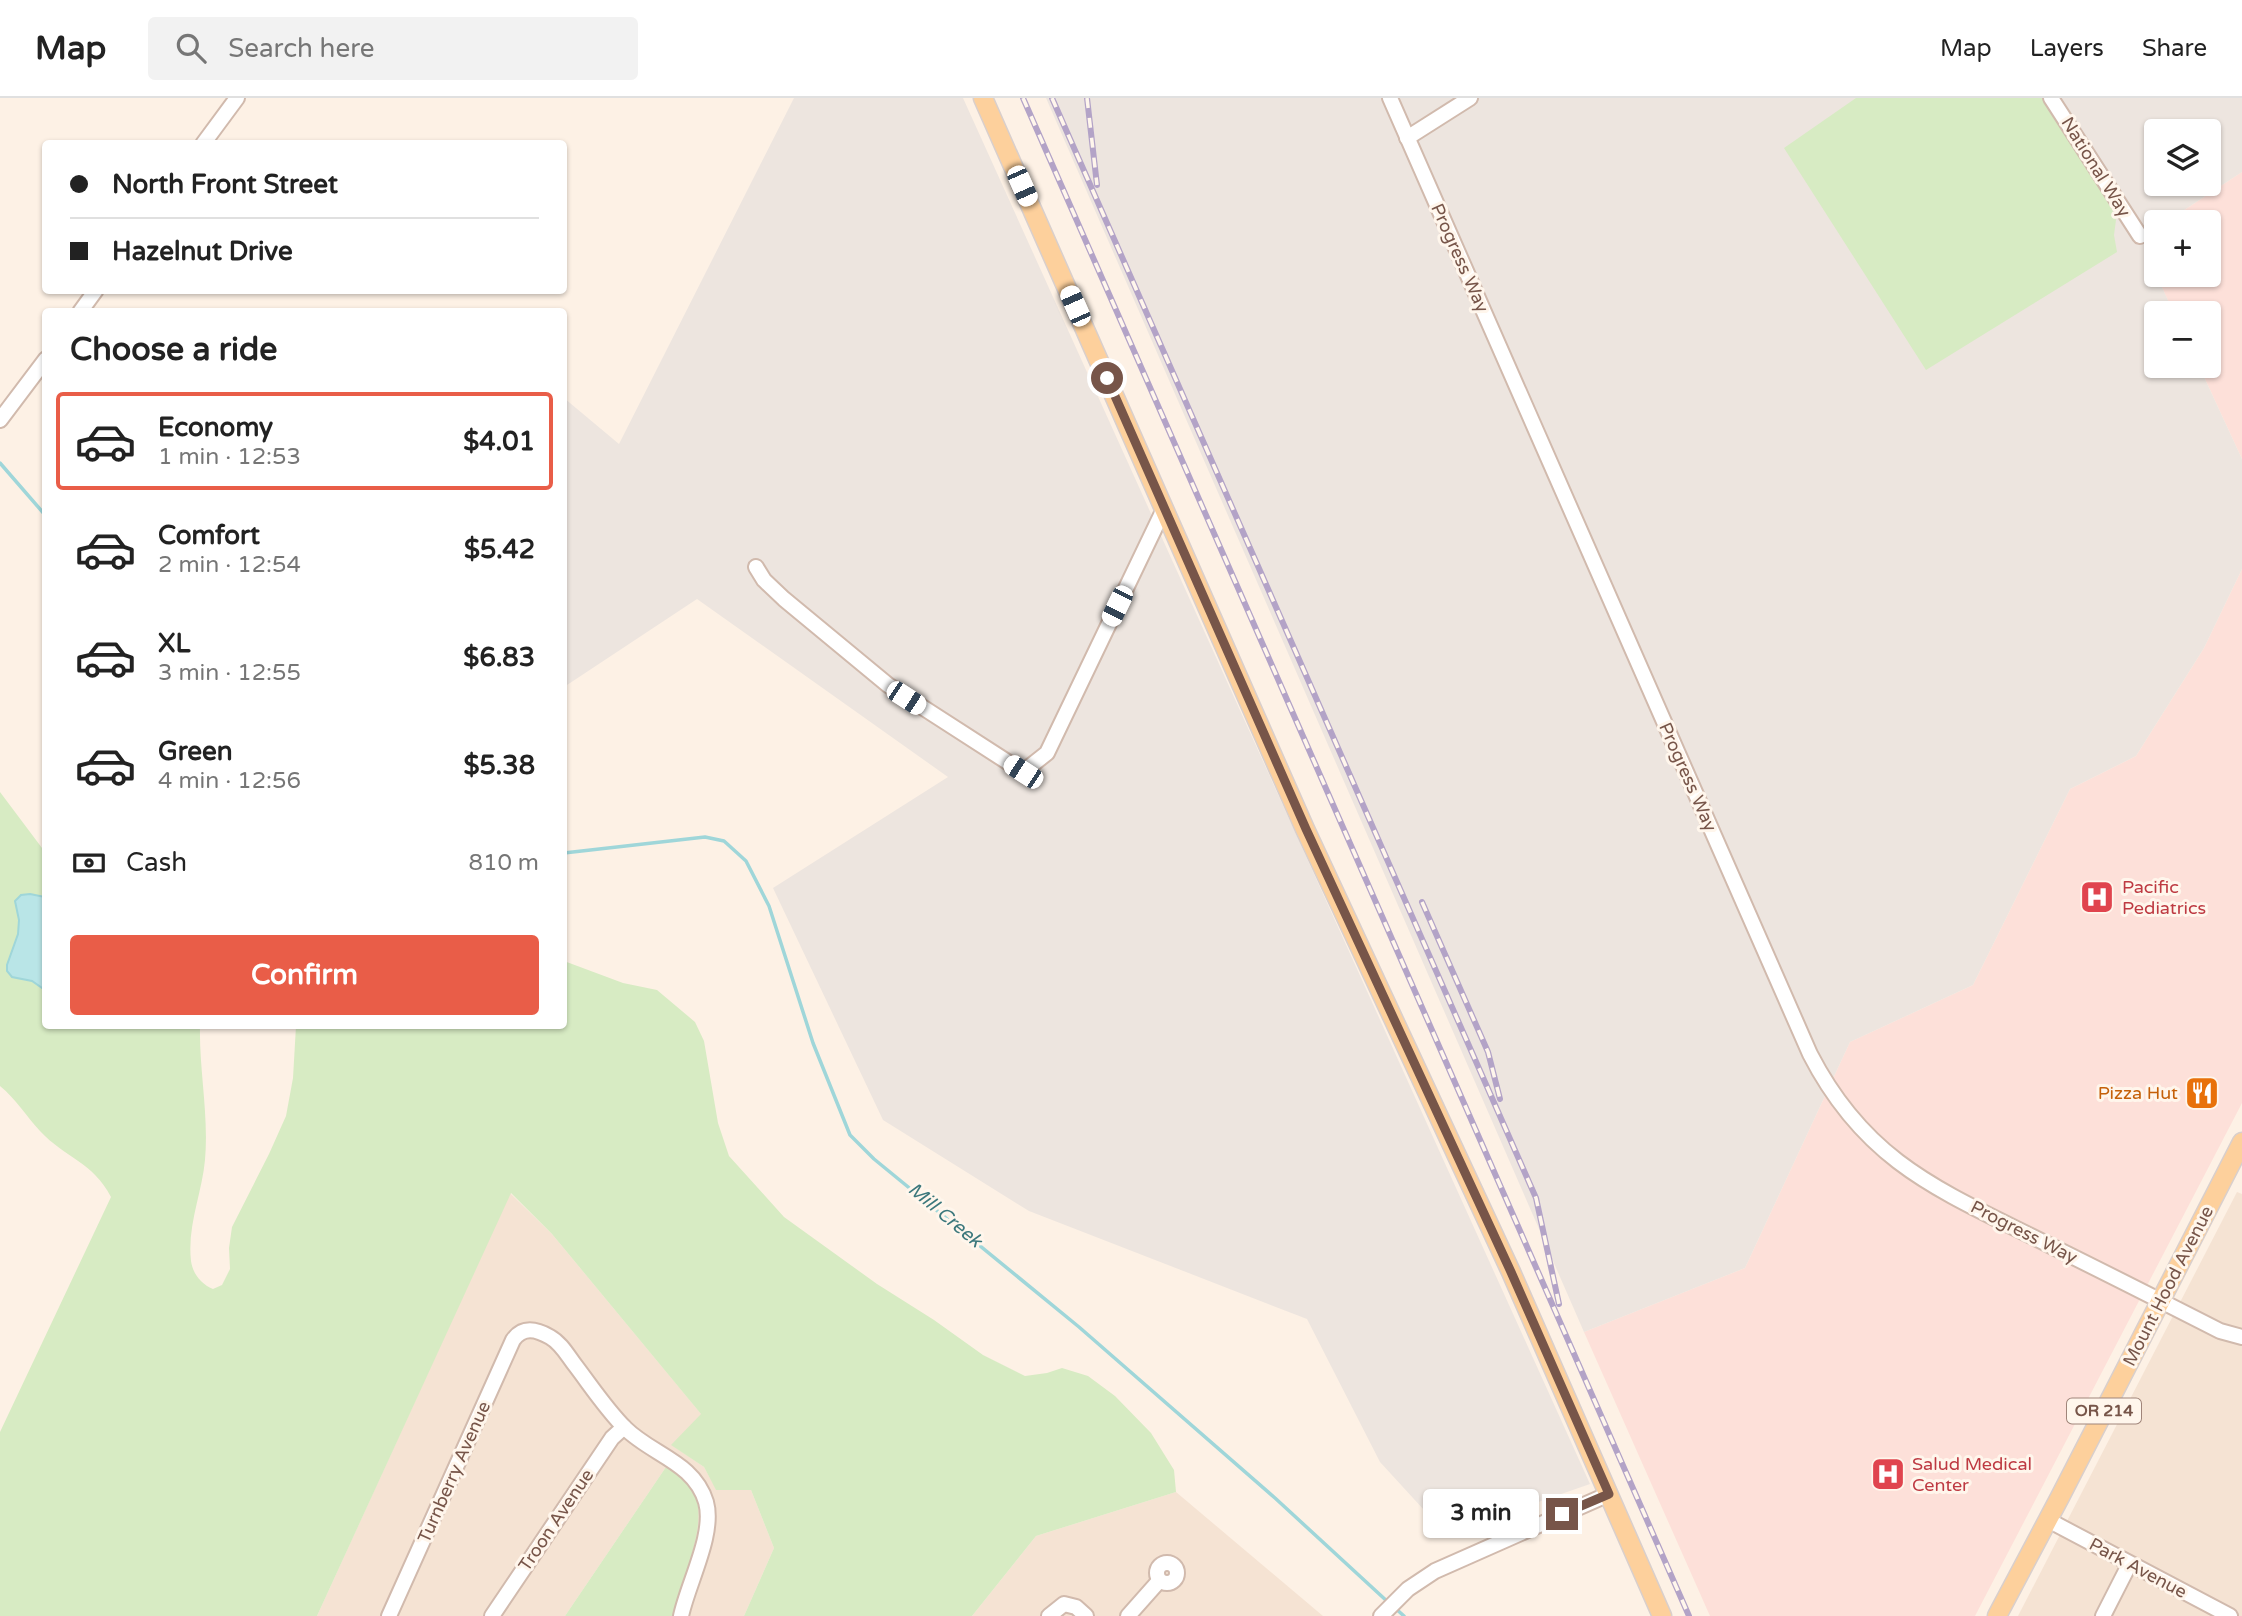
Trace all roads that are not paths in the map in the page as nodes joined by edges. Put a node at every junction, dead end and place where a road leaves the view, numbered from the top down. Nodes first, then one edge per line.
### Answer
1 (237, 98) edge
2 (983, 98) edge
3 (1390, 98) edge
4 (1470, 98) edge
5 (2051, 98) edge
6 (1407, 138) junction
7 (206, 140) edge
8 (2140, 236) dead end
9 (42, 364) edge
10 (0, 421) edge
11 (1164, 509) junction
12 (755, 567) dead end
13 (2242, 1142) edge
14 (2162, 1301) junction
15 (2242, 1337) edge
16 (624, 1427) junction
17 (1609, 1494) junction
18 (2048, 1520) junction
19 (2129, 1565) junction
20 (1159, 1581) dead end
21 (1383, 1614) edge
22 (389, 1616) edge
23 (492, 1616) edge
24 (681, 1616) edge
25 (1049, 1616) edge
26 (1086, 1616) edge
27 (1128, 1616) edge
28 (1662, 1616) edge
29 (1997, 1616) edge
30 (2103, 1616) edge
31 (2230, 1616) edge

1 - 7 street
2 - 11 main road
3 - 6 street, Progress Way
4 - 6 street
5 - 8 street, National Way
6 - 14 street, Progress Way
9 - 10 street
11 - 12 street
11 - 17 main road
13 - 14 main road, Mount Hood Avenue / OR 214
14 - 15 street, Progress Way
14 - 18 main road, Mount Hood Avenue / OR 214
16 - 22 street, Turnberry Avenue
16 - 23 street, Troon Avenue
16 - 24 street
17 - 21 street
17 - 28 main road
18 - 19 street, Park Avenue
18 - 29 main road, Mount Hood Avenue / OR 214
19 - 30 street
19 - 31 street, Park Avenue
20 - 27 street
25 - 26 street

